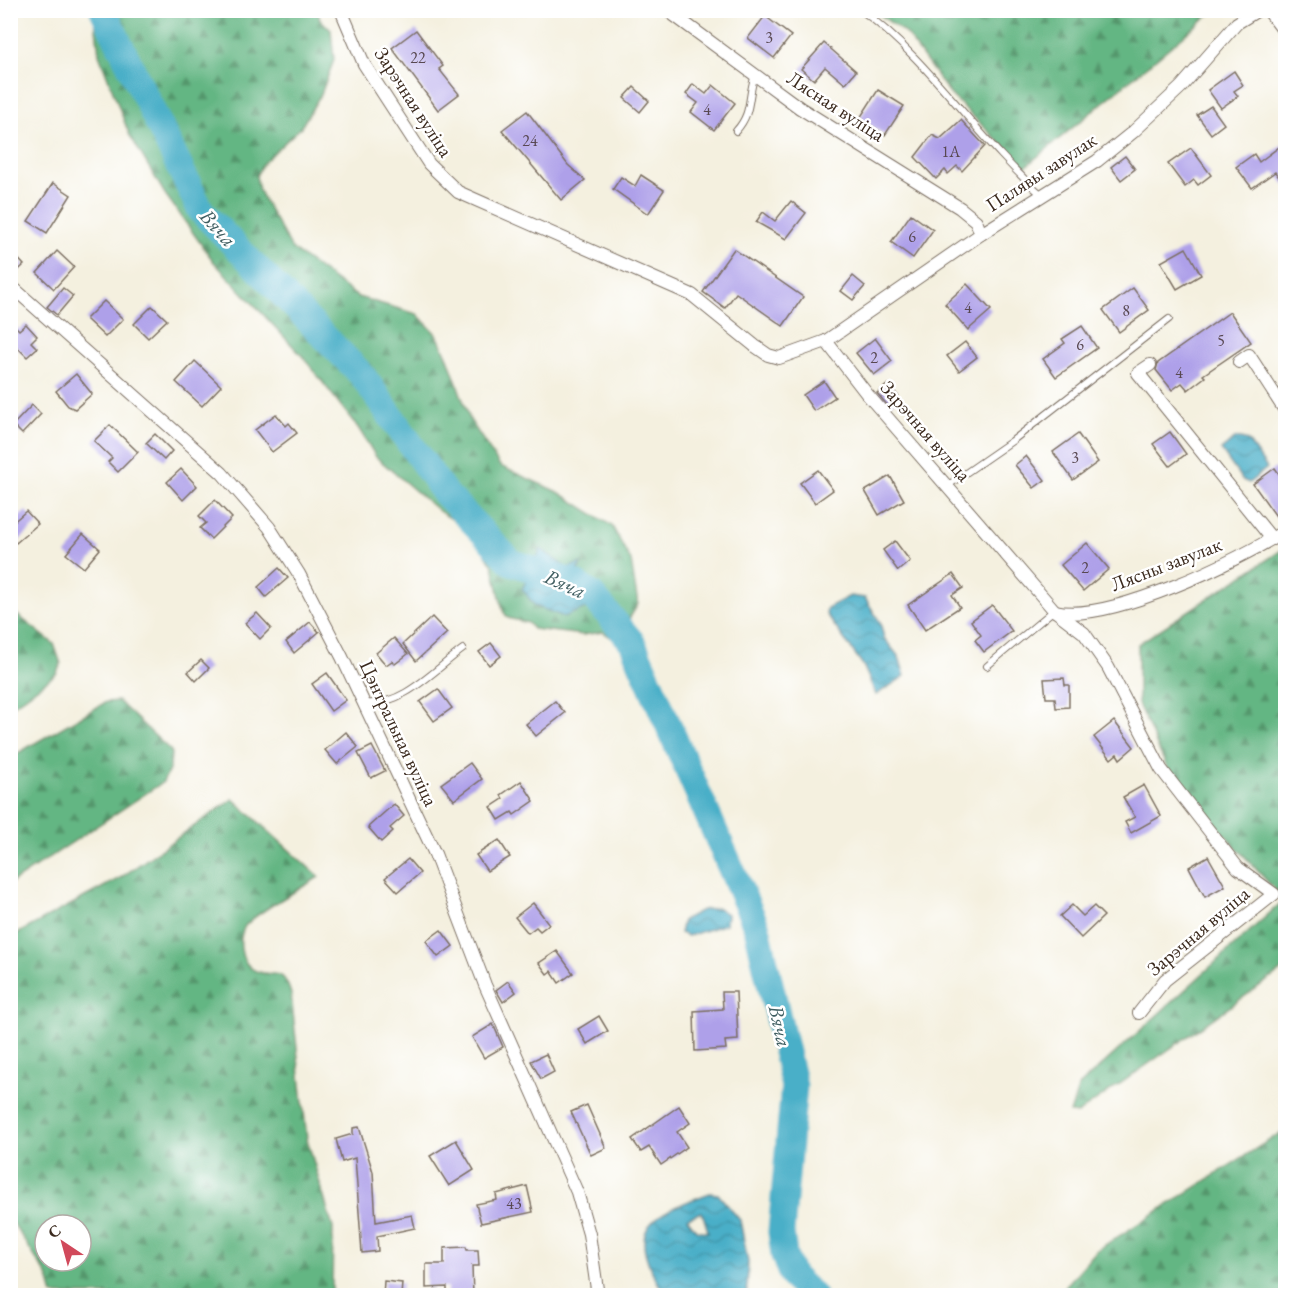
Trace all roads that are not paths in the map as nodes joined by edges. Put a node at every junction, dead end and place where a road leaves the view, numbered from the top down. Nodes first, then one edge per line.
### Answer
1 (341, 10) edge
2 (667, 10) edge
3 (861, 10) edge
4 (1258, 10) edge
5 (1268, 10) edge
6 (1286, 34) edge
7 (755, 75) junction
8 (736, 131) dead end
9 (1043, 196) junction
10 (981, 234) junction
11 (10, 285) edge
12 (1169, 319) dead end
13 (826, 341) junction
14 (1239, 362) dead end
15 (1150, 365) dead end
16 (1286, 412) edge
17 (947, 486) junction
18 (1286, 531) edge
19 (1272, 539) junction
20 (1054, 610) junction
21 (463, 649) dead end
22 (987, 666) dead end
23 (364, 703) junction
24 (1139, 1013) dead end
25 (598, 1296) edge

1 - 13 street, Зарэчная вуліца
2 - 7 street, Лясная вуліца
3 - 9 lane
4 - 9 street, Палявы завулак
5 - 6 street
7 - 8 lane
7 - 10 street, Лясная вуліца
9 - 10 street, Палявы завулак
10 - 13 street, Палявы завулак
11 - 23 street, Цэнтральная вуліца
12 - 17 lane
13 - 17 street, Зарэчная вуліца
14 - 16 street
15 - 19 street
17 - 20 street, Зарэчная вуліца
18 - 19 street, Лясны завулак
19 - 20 street, Лясны завулак
20 - 22 lane
20 - 24 street, Зарэчная вуліца
21 - 23 lane
23 - 25 street, Цэнтральная вуліца

